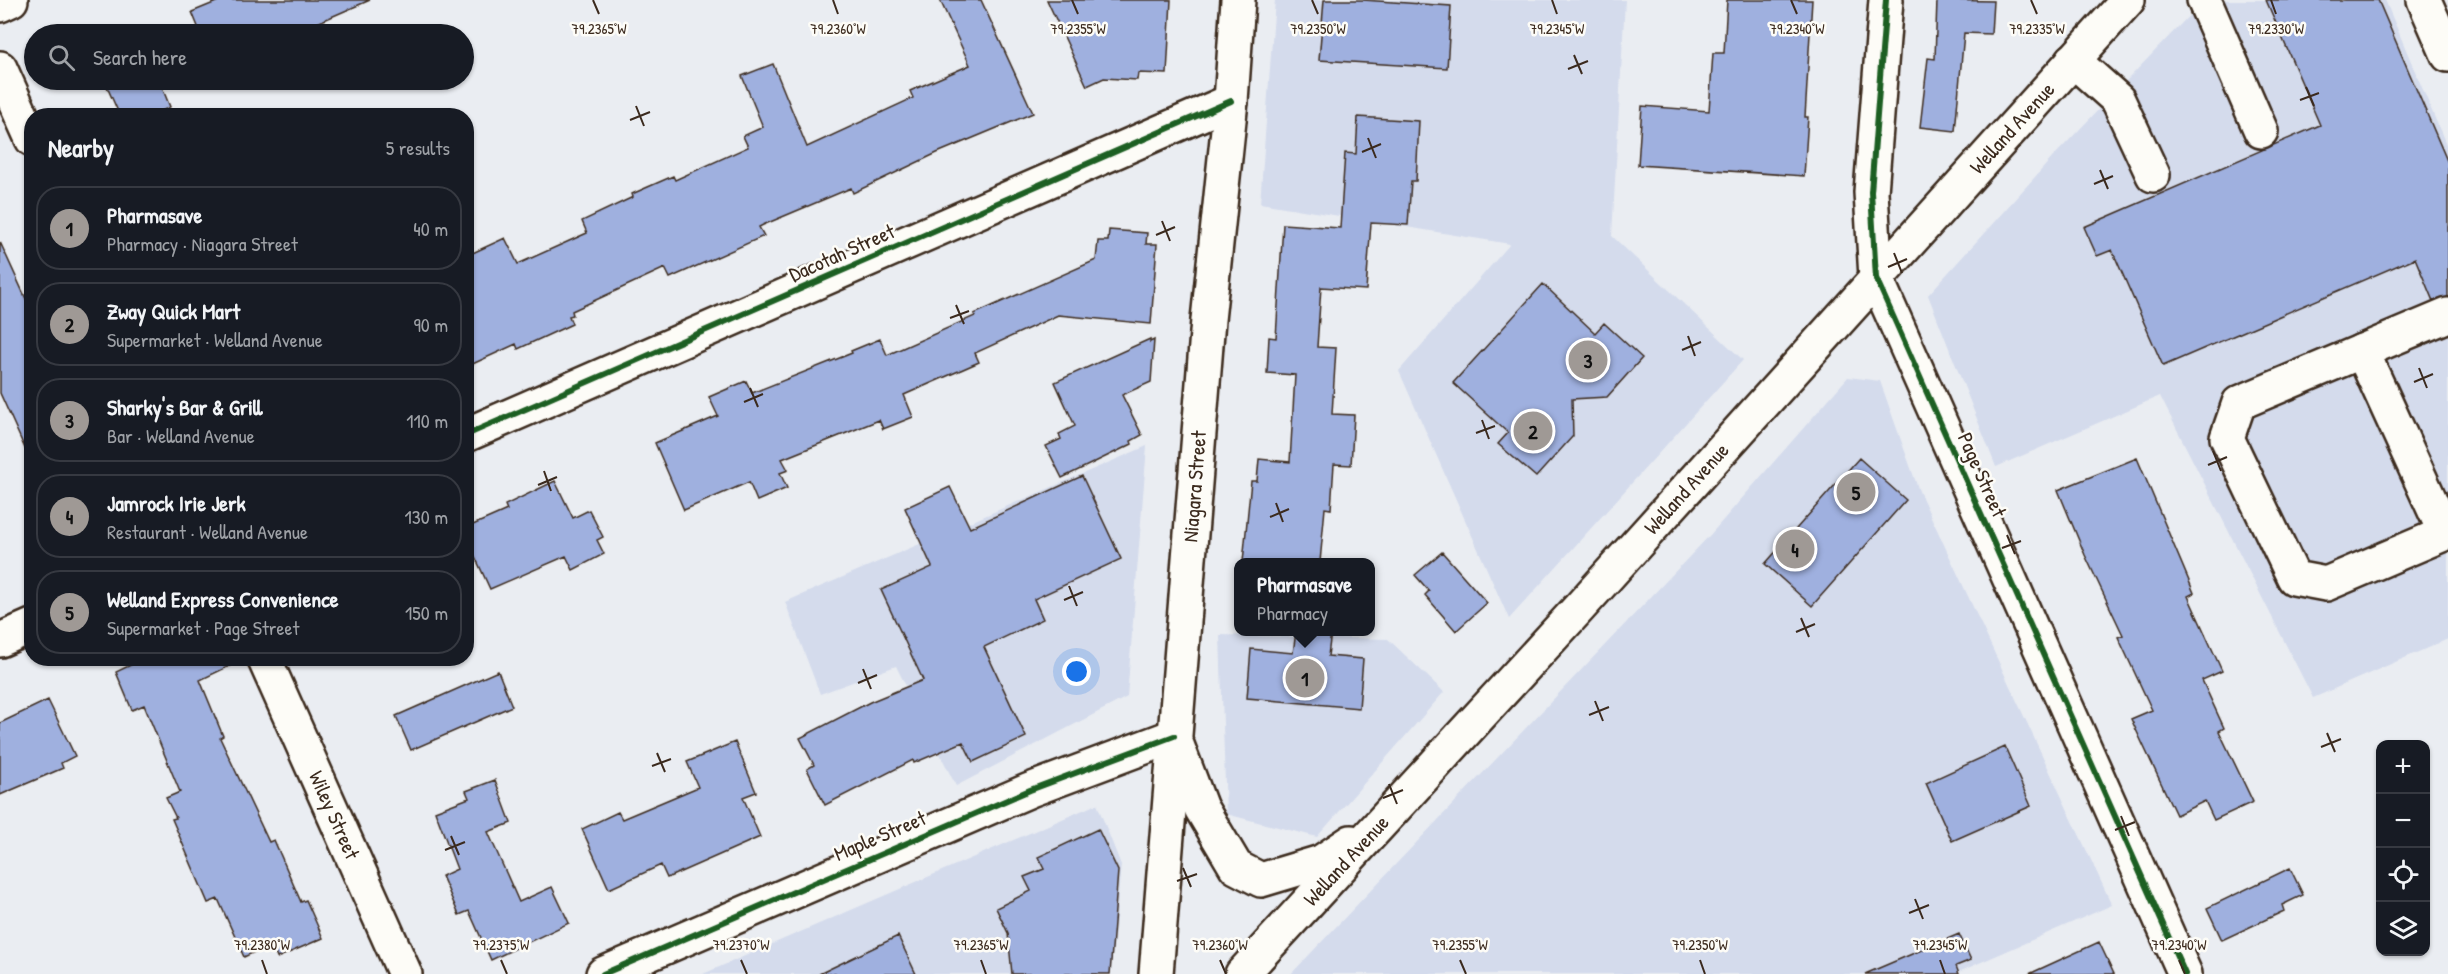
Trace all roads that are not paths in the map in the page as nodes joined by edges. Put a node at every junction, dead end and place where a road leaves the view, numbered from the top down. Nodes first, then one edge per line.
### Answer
1 (11, 0) edge
2 (1238, 0) edge
3 (1886, 0) edge
4 (2128, 0) edge
5 (2204, 0) edge
6 (2424, 0) edge
7 (0, 5) edge
8 (2448, 55) edge
9 (2073, 60) junction
10 (0, 68) edge
11 (1231, 101) junction
12 (24, 121) edge
13 (2261, 131) dead end
14 (2152, 175) dead end
15 (1876, 278) junction
16 (2448, 315) edge
17 (2362, 351) junction
18 (474, 432) edge
19 (2446, 532) edge
20 (24, 630) edge
21 (0, 640) edge
22 (268, 666) edge
23 (1174, 736) junction
24 (1390, 816) junction
25 (405, 974) edge
26 (603, 974) edge
27 (1156, 974) edge
28 (1242, 974) edge
29 (2185, 974) edge

1 - 7 street
2 - 11 street, Niagara Street
3 - 15 street, Page Street
4 - 9 street, Welland Avenue
5 - 13 street
6 - 8 street
9 - 14 street
9 - 15 street, Welland Avenue
10 - 12 street
11 - 18 street, Dacotah Street
11 - 23 street, Niagara Street
15 - 24 street, Welland Avenue
15 - 29 street, Page Street
16 - 17 street
17 - 19 street
17 - 19 street
20 - 21 street
22 - 25 street, Wiley Street
23 - 24 street
23 - 26 street, Maple Street
23 - 27 street, Niagara Street
24 - 28 street, Welland Avenue

